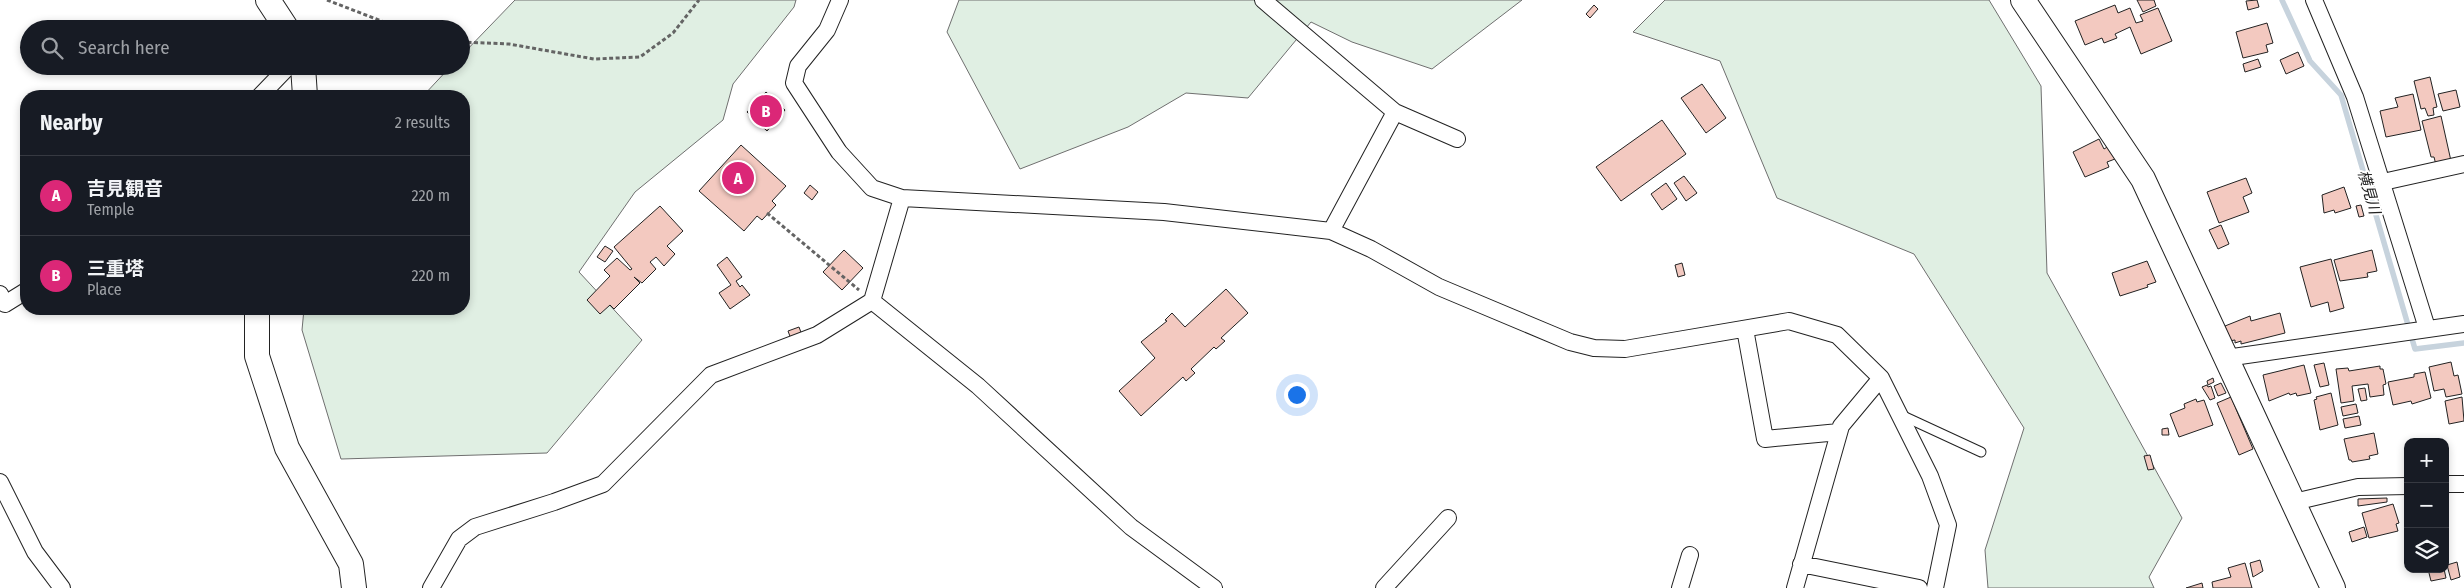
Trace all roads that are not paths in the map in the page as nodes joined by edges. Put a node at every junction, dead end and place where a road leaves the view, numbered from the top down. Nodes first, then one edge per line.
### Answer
1 (268, 0) edge
2 (840, 0) edge
3 (1263, 0) edge
4 (2022, 0) edge
5 (2314, 0) edge
6 (281, 20) edge
7 (280, 75) edge
8 (304, 75) edge
9 (266, 90) edge
10 (305, 90) edge
11 (1395, 112) junction
12 (1457, 139) dead end
13 (2464, 164) edge
14 (2383, 182) junction
15 (902, 198) junction
16 (1331, 231) junction
17 (0, 294) edge
18 (20, 295) edge
19 (872, 301) junction
20 (258, 315) edge
21 (2464, 324) edge
22 (2427, 328) junction
23 (1745, 329) junction
24 (2226, 358) junction
25 (1881, 378) junction
26 (1899, 414) junction
27 (1839, 432) junction
28 (1981, 452) dead end
29 (0, 482) edge
30 (2449, 484) edge
31 (2464, 484) edge
32 (2404, 486) edge
33 (2294, 502) junction
34 (1448, 518) dead end
35 (1690, 555) dead end
36 (1801, 564) junction
37 (62, 588) edge
38 (354, 588) edge
39 (431, 588) edge
40 (1214, 588) edge
41 (1384, 588) edge
42 (1680, 588) edge
43 (1795, 588) edge
44 (1919, 588) edge
45 (1935, 588) edge
46 (2333, 588) edge

1 - 6 street
2 - 15 street
3 - 11 street
4 - 24 street
5 - 14 street
7 - 9 street
8 - 10 street
11 - 12 street
11 - 16 street
13 - 14 street
14 - 22 street
15 - 16 street
15 - 19 street
16 - 23 street
17 - 18 street
19 - 39 street
19 - 40 street
20 - 38 street
21 - 22 street
22 - 24 street
23 - 25 street
23 - 27 street
24 - 33 street
25 - 26 street
25 - 27 street
26 - 28 lane
26 - 45 street
27 - 36 street
29 - 37 street
30 - 31 street
32 - 33 street
33 - 46 street
34 - 41 street
35 - 42 street
36 - 43 street
36 - 44 street

